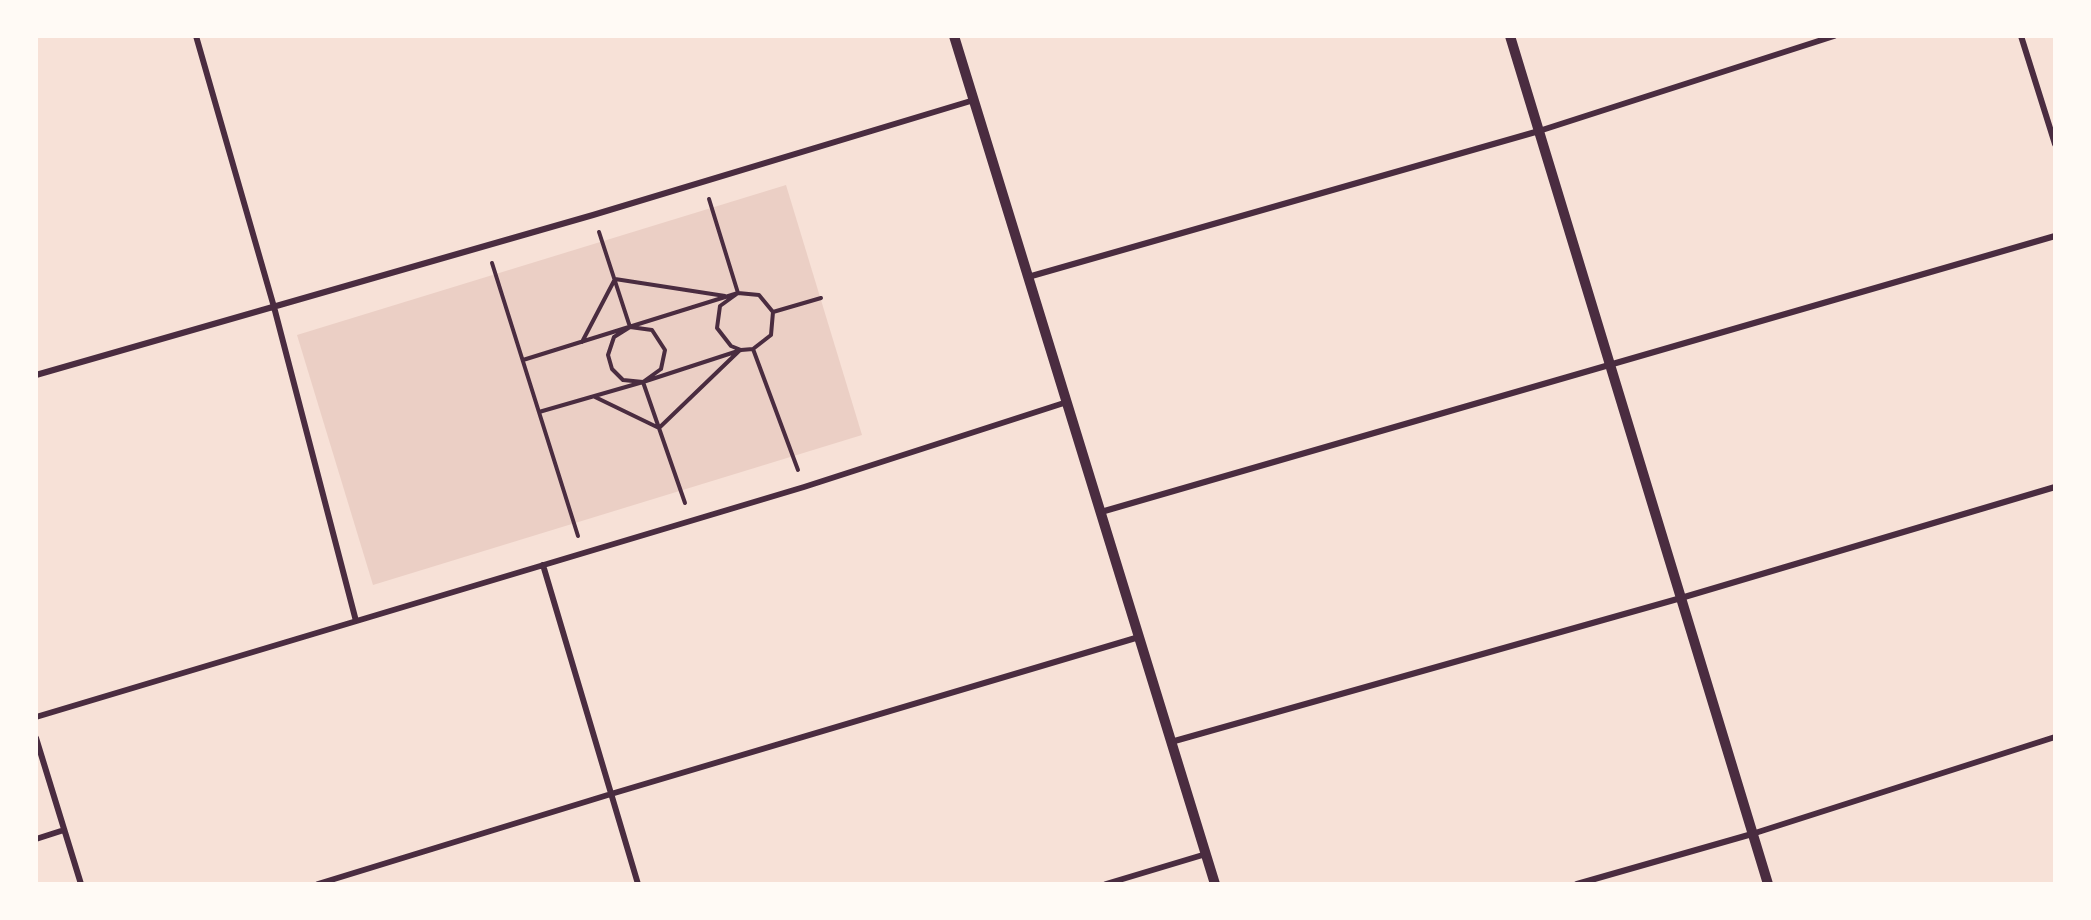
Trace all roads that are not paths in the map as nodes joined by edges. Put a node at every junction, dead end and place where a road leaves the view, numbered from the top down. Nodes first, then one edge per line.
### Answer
1 (196, 36) edge
2 (954, 36) edge
3 (1509, 36) edge
4 (1834, 36) edge
5 (2022, 36) edge
6 (974, 100) junction
7 (2055, 117) edge
8 (2048, 119) junction
9 (1539, 131) junction
10 (2055, 144) edge
11 (2055, 236) edge
12 (1028, 277) junction
13 (274, 307) junction
14 (1609, 364) junction
15 (36, 375) edge
16 (1066, 402) junction
17 (2055, 487) edge
18 (1101, 512) junction
19 (543, 566) junction
20 (1681, 598) junction
21 (356, 621) junction
22 (1139, 637) junction
23 (36, 717) edge
24 (2055, 737) edge
25 (36, 738) edge
26 (1171, 742) junction
27 (611, 794) junction
28 (64, 830) junction
29 (1752, 834) junction
30 (36, 839) edge
31 (1206, 854) junction
32 (81, 884) edge
33 (318, 884) edge
34 (638, 884) edge
35 (1106, 884) edge
36 (1215, 884) edge
37 (1577, 884) edge
38 (1768, 884) edge

1 - 13 street
2 - 6 street
3 - 9 street
4 - 9 street
5 - 8 street
6 - 12 street
6 - 13 street
7 - 8 street
8 - 10 street
9 - 12 street
9 - 14 street
11 - 14 street
12 - 16 street
13 - 15 street
13 - 21 street
14 - 18 street
14 - 20 street
16 - 18 street
16 - 19 street
17 - 20 street
18 - 22 street
19 - 21 street
19 - 27 street
20 - 26 street
20 - 29 street
21 - 23 street
22 - 26 street
22 - 27 street
24 - 29 street
25 - 28 street
26 - 31 street
27 - 33 street
27 - 34 street
28 - 30 street
28 - 32 street
29 - 37 street
29 - 38 street
31 - 35 street
31 - 36 street

